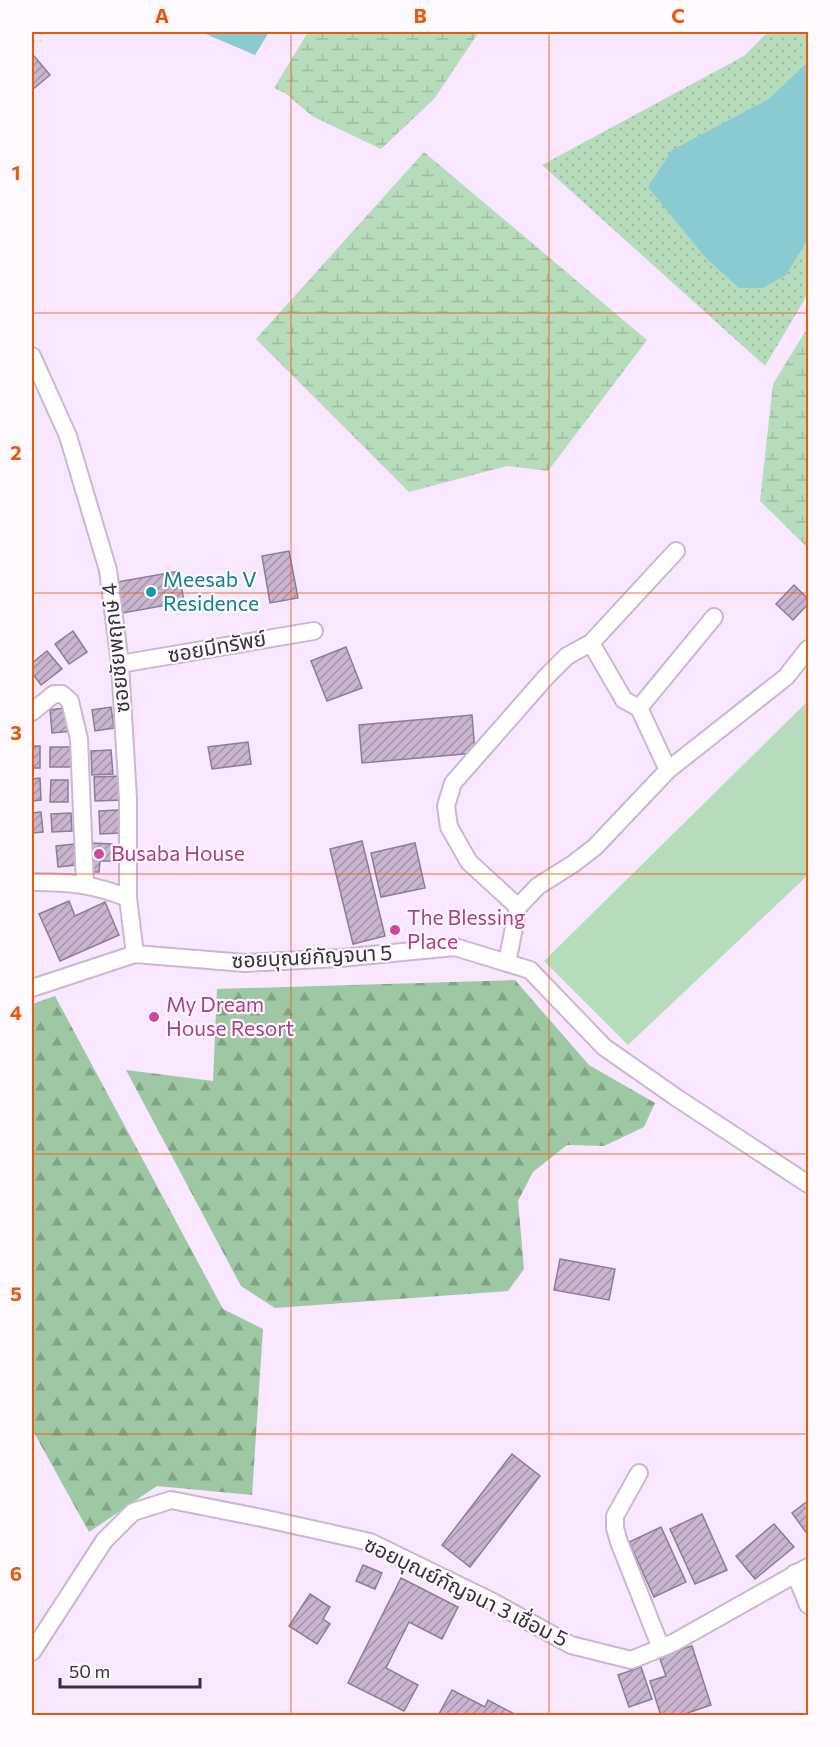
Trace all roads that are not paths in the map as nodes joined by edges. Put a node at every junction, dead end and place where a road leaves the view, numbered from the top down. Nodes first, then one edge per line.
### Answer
1 (32, 356) edge
2 (676, 551) dead end
3 (714, 616) dead end
4 (314, 631) dead end
5 (591, 643) junction
6 (808, 649) edge
7 (120, 664) junction
8 (639, 708) junction
9 (32, 712) edge
10 (668, 770) junction
11 (32, 882) edge
12 (86, 885) junction
13 (128, 898) junction
14 (518, 907) junction
15 (135, 954) junction
16 (507, 963) junction
17 (32, 988) edge
18 (808, 1184) edge
19 (639, 1473) dead end
20 (802, 1570) edge
21 (808, 1605) edge
22 (661, 1648) junction
23 (32, 1652) edge

1 - 7 street, ซอยชัยพฤกษ์ 4
2 - 5 street
3 - 8 street
4 - 7 street, ซอยมีทรัพย์
5 - 8 street
5 - 14 street
6 - 10 street
7 - 13 street, ซอยชัยพฤกษ์ 4
8 - 10 street
9 - 12 street
10 - 14 street
11 - 12 street
12 - 13 street
13 - 15 street, ซอยชัยพฤกษ์ 4
14 - 16 street
15 - 16 street, ซอยบุณย์กัญจนา 5
15 - 17 street, ซอยบุณย์กัญจนา 5
16 - 18 street, ซอยบุณย์กัญจนา 5
19 - 22 street
20 - 21 street
20 - 22 street, ซอยบุณย์กัญจนา 3 เชื่อม 5
22 - 23 street, ซอยบุณย์กัญจนา 3 เชื่อม 5

